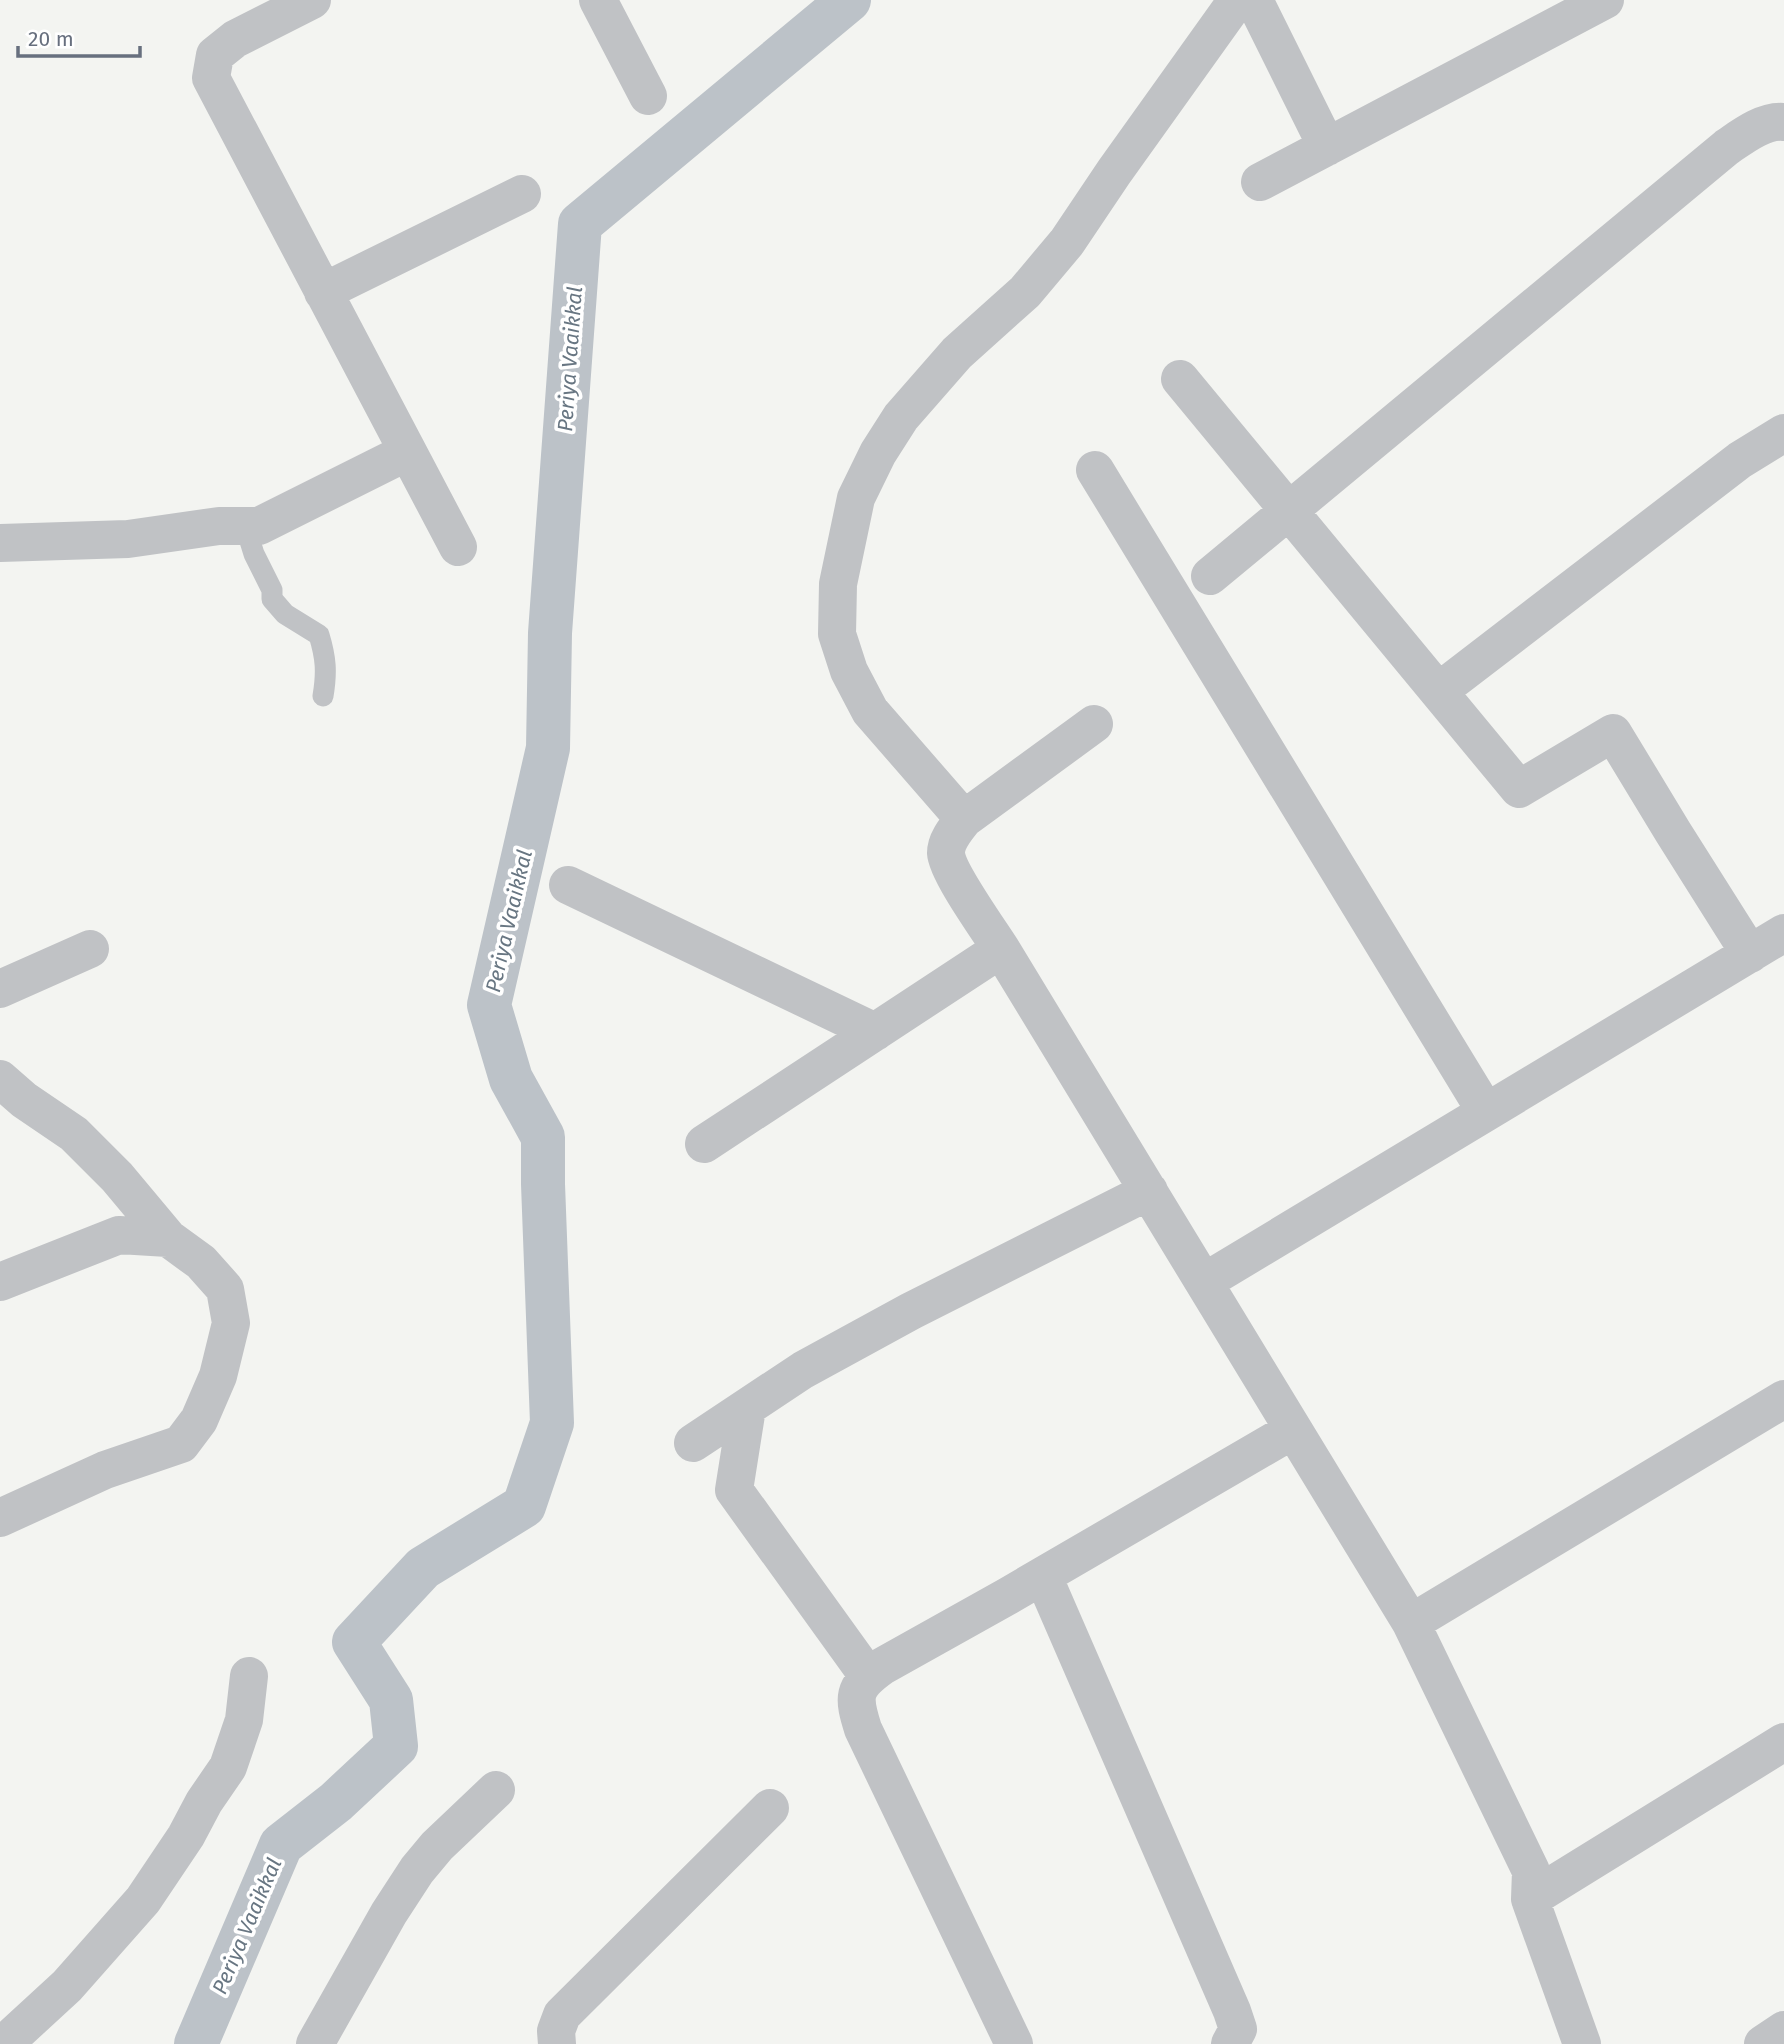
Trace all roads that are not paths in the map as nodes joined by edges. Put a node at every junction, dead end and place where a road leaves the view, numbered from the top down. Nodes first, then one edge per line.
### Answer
1 (312, 0) edge
2 (598, 0) edge
3 (1237, 0) edge
4 (1254, 0) edge
5 (1605, 0) edge
6 (648, 96) dead end
7 (1784, 122) edge
8 (1328, 147) junction
9 (1261, 182) dead end
10 (522, 194) dead end
11 (323, 292) junction
12 (1180, 379) dead end
13 (1784, 433) edge
14 (407, 452) junction
15 (1096, 470) dead end
16 (1288, 511) junction
17 (245, 525) junction
18 (0, 543) edge
19 (458, 547) dead end
20 (1210, 576) dead end
21 (1439, 691) junction
22 (323, 696) dead end
23 (1094, 724) dead end
24 (964, 820) junction
25 (568, 885) dead end
26 (1784, 933) edge
27 (1001, 948) junction
28 (90, 949) dead end
29 (1750, 954) junction
30 (0, 989) edge
31 (875, 1032) junction
32 (0, 1079) edge
33 (1486, 1112) junction
34 (704, 1143) dead end
35 (1149, 1191) junction
36 (168, 1237) junction
37 (0, 1282) edge
38 (1204, 1282) junction
39 (1784, 1399) edge
40 (747, 1408) junction
41 (1293, 1430) junction
42 (693, 1443) dead end
43 (0, 1518) edge
44 (1043, 1576) junction
45 (1411, 1623) junction
46 (249, 1676) dead end
47 (868, 1676) junction
48 (1784, 1742) edge
49 (496, 1790) dead end
50 (771, 1808) dead end
51 (1530, 1899) junction
52 (1784, 2030) edge
53 (4, 2044) edge
54 (315, 2044) edge
55 (557, 2044) edge
56 (1014, 2044) edge
57 (1230, 2044) edge
58 (1582, 2044) edge
59 (1763, 2044) edge

1 - 11 street
2 - 6 street
3 - 24 street
4 - 8 street
5 - 8 street
7 - 16 street
8 - 9 street
10 - 11 street
11 - 14 street
12 - 16 street
13 - 21 street
14 - 17 street
14 - 19 street
15 - 33 street
16 - 20 street
16 - 21 street
17 - 18 street
17 - 22 lane
21 - 29 street
23 - 24 street
24 - 27 street
25 - 31 street
26 - 29 street
27 - 31 street
27 - 35 street
28 - 30 street
29 - 33 street
31 - 34 street
32 - 36 street
33 - 38 street
35 - 38 street
35 - 40 street
36 - 37 street
36 - 43 street
38 - 41 street
39 - 45 street
40 - 42 street
40 - 47 street
41 - 44 street
41 - 45 street
44 - 47 street
44 - 57 street
45 - 51 street
46 - 53 street
47 - 56 street
48 - 51 street
49 - 54 street
50 - 55 street
51 - 58 street
52 - 59 street

